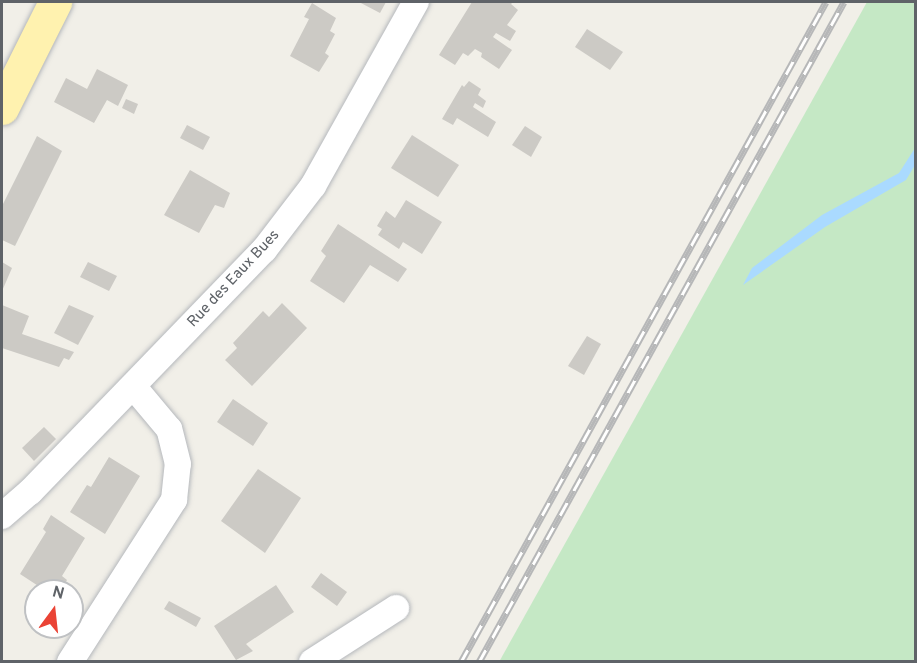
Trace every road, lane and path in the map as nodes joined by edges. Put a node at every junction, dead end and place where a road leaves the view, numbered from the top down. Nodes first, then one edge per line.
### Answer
1 (55, 2) edge
2 (416, 2) edge
3 (2, 108) edge
4 (133, 386) junction
5 (2, 516) edge
6 (396, 608) dead end
7 (70, 662) edge
8 (312, 662) edge

1 - 3 main road
2 - 4 street, Rue des Eaux Bues
4 - 5 street, Rue des Eaux Bues
4 - 7 street
6 - 8 street

